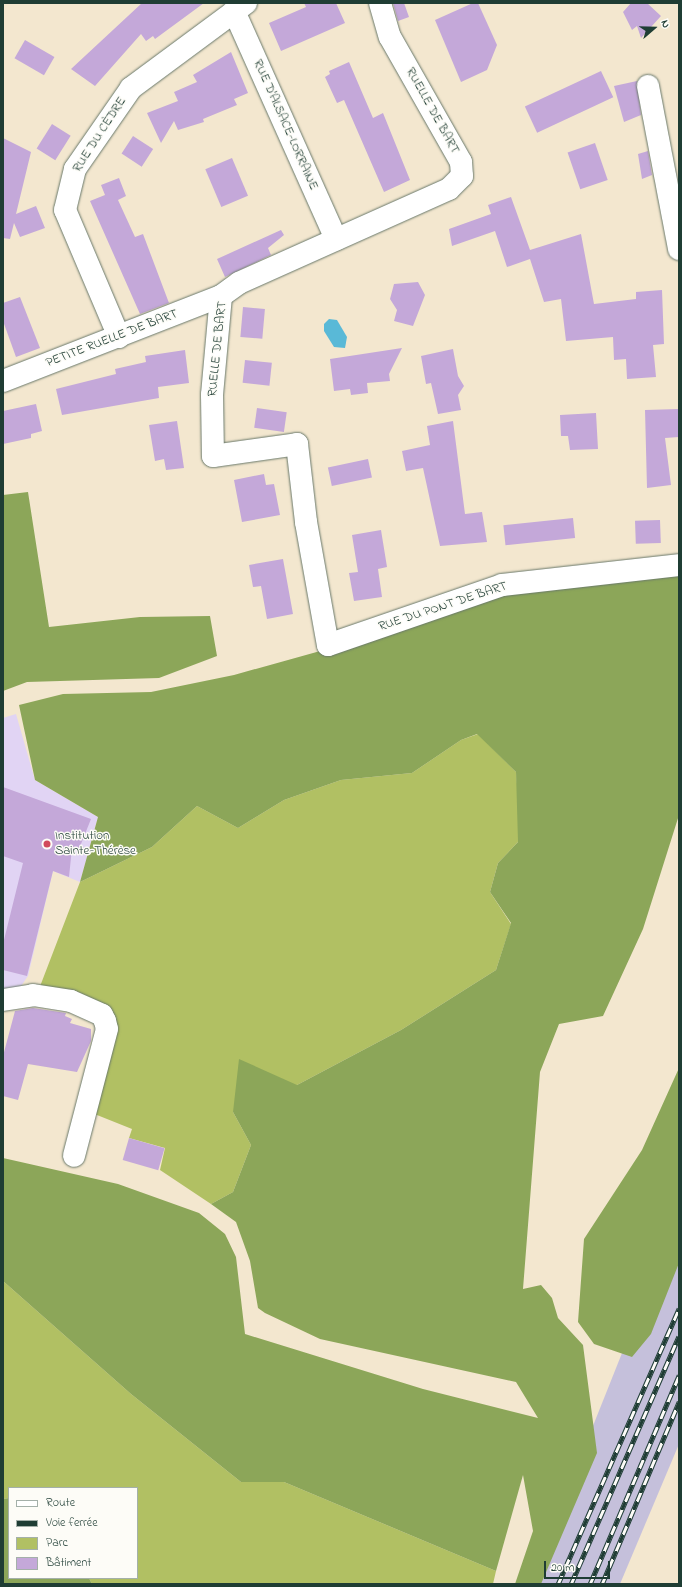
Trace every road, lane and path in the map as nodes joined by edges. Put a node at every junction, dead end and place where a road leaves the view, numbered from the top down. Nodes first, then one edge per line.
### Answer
1 (380, 3) edge
2 (240, 7) edge
3 (648, 86) dead end
4 (336, 239) junction
5 (679, 249) edge
6 (221, 296) junction
7 (119, 338) junction
8 (3, 381) edge
9 (679, 564) edge
10 (328, 644) joint
11 (3, 1000) edge
12 (74, 1156) dead end

1 - 4 street, RUELLE DE BART
2 - 4 street, RUE D'ALSACE-LORRAINE
2 - 7 street, RUE DU CÈDRE
3 - 5 street
4 - 6 street, RUELLE DE BART
6 - 7 street, PETITE RUELLE DE BART
6 - 10 street, RUELLE DE BART
7 - 8 street, PETITE RUELLE DE BART
9 - 10 street, RUE DU PONT DE BART
11 - 12 street

